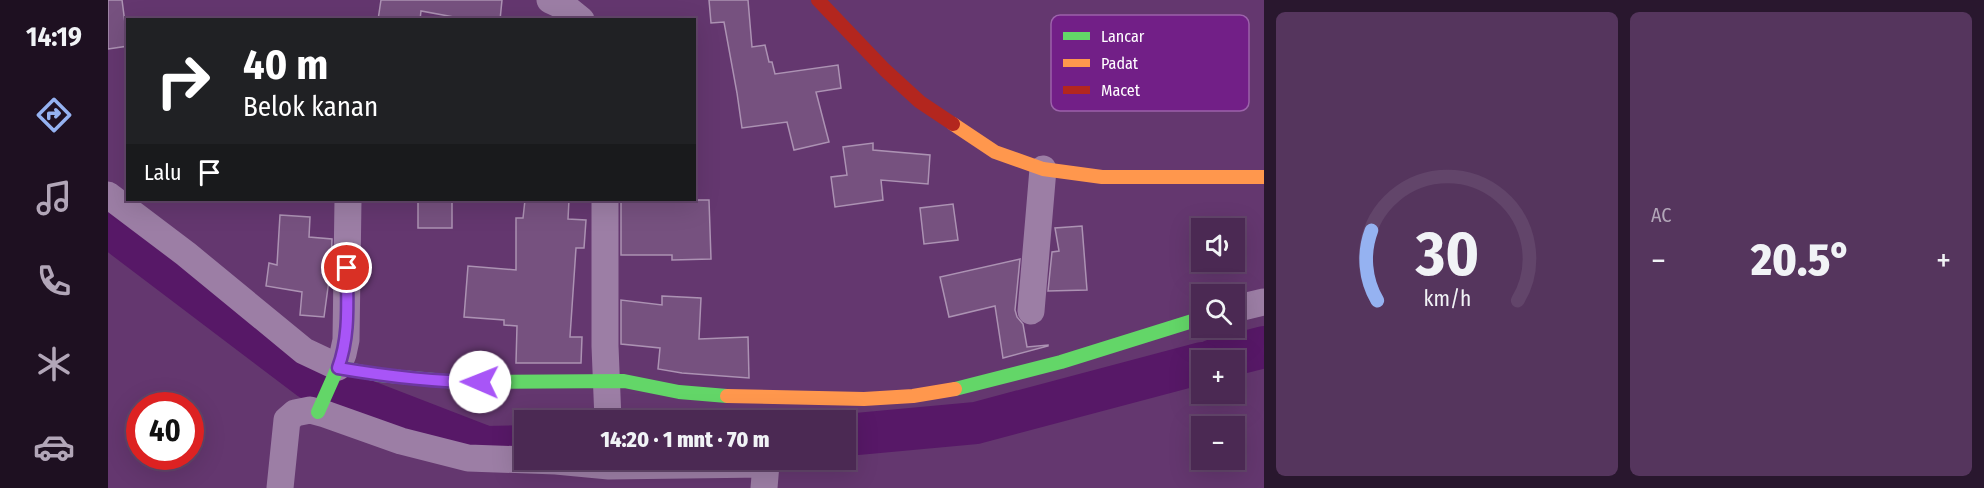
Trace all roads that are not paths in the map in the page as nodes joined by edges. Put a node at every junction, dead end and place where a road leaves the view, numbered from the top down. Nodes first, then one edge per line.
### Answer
1 (550, 0) edge
2 (818, 0) edge
3 (579, 18) edge
4 (1043, 169) junction
5 (1264, 177) edge
6 (108, 195) edge
7 (348, 201) edge
8 (605, 201) edge
9 (1264, 302) edge
10 (1245, 306) edge
11 (1031, 311) dead end
12 (1191, 321) edge
13 (336, 372) junction
14 (608, 380) junction
15 (320, 406) junction
16 (772, 407) edge
17 (608, 410) edge
18 (514, 460) edge
19 (280, 488) edge

1 - 3 street
2 - 4 street
4 - 5 street
4 - 11 street
6 - 13 street
7 - 13 street
8 - 14 street
9 - 10 street
12 - 16 street
13 - 14 street
13 - 15 street
14 - 16 street
14 - 17 street
15 - 18 street
15 - 19 street

